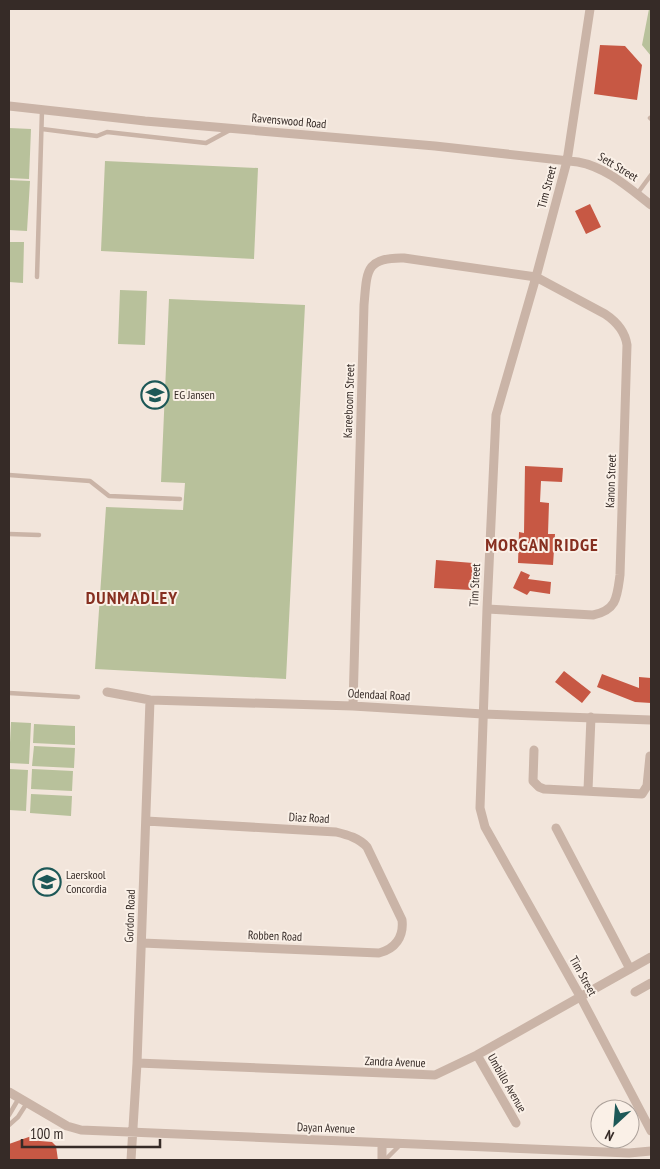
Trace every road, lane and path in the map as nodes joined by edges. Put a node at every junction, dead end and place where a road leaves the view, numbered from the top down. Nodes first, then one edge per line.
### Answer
1 (590, 9) edge
2 (9, 106) edge
3 (42, 110) junction
4 (42, 129) junction
5 (234, 129) junction
6 (567, 161) junction
7 (651, 175) edge
8 (637, 194) junction
9 (651, 204) edge
10 (37, 277) dead end
11 (536, 278) junction
12 (9, 475) edge
13 (180, 499) dead end
14 (9, 534) edge
15 (39, 535) dead end
16 (487, 609) junction
17 (107, 692) dead end
18 (9, 694) edge
19 (78, 697) dead end
20 (150, 700) junction
21 (353, 706) junction
22 (483, 714) junction
23 (591, 717) junction
24 (651, 720) edge
25 (534, 750) dead end
26 (650, 756) dead end
27 (588, 790) junction
28 (146, 821) junction
29 (556, 828) dead end
30 (400, 937) joint
31 (142, 943) junction
32 (651, 959) edge
33 (630, 969) junction
34 (651, 983) edge
35 (634, 992) dead end
36 (580, 996) junction
37 (477, 1055) junction
38 (137, 1063) junction
39 (9, 1092) edge
40 (23, 1100) junction
41 (9, 1115) edge
42 (516, 1124) dead end
43 (9, 1125) edge
44 (651, 1132) edge
45 (133, 1133) junction
46 (382, 1143) junction
47 (401, 1144) junction
48 (651, 1151) edge
49 (131, 1160) edge
50 (383, 1160) edge

1 - 6 street, Tim Street
2 - 3 street, Ravenswood Road
3 - 4 lane
3 - 5 street, Ravenswood Road
4 - 5 lane
4 - 10 lane
5 - 6 street, Ravenswood Road
6 - 8 street, Sett Street
6 - 11 street, Tim Street
7 - 8 lane
8 - 9 street, Sett Street
11 - 16 street, Tim Street
11 - 16 street, Kanon Street
11 - 21 street, Kareeboom Street
12 - 13 lane
14 - 15 lane
16 - 22 street, Tim Street
17 - 20 street, Odendaal Road
18 - 19 lane
20 - 21 street, Odendaal Road
20 - 28 street, Gordon Road
21 - 22 street, Odendaal Road
22 - 23 street, Odendaal Road
22 - 36 street, Tim Street
23 - 24 street, Odendaal Road
23 - 27 street
25 - 27 street
26 - 27 street
28 - 30 street, Diaz Road
28 - 31 street, Gordon Road
29 - 33 street
30 - 31 street, Robben Road
31 - 38 street, Gordon Road
32 - 33 street, Zandra Avenue
33 - 36 street, Zandra Avenue
34 - 35 street
36 - 37 street, Zandra Avenue
36 - 44 street, Tim Street
37 - 38 street, Zandra Avenue
37 - 42 street, Umbillo Avenue
38 - 45 street, Gordon Road
39 - 40 street, Dayan Avenue
40 - 41 lane
40 - 43 lane
40 - 45 street, Dayan Avenue
45 - 46 street, Dayan Avenue
45 - 49 street, Gordon Road
46 - 47 street, Dayan Avenue
46 - 50 street
47 - 48 street, Dayan Avenue
47 - 50 lane

